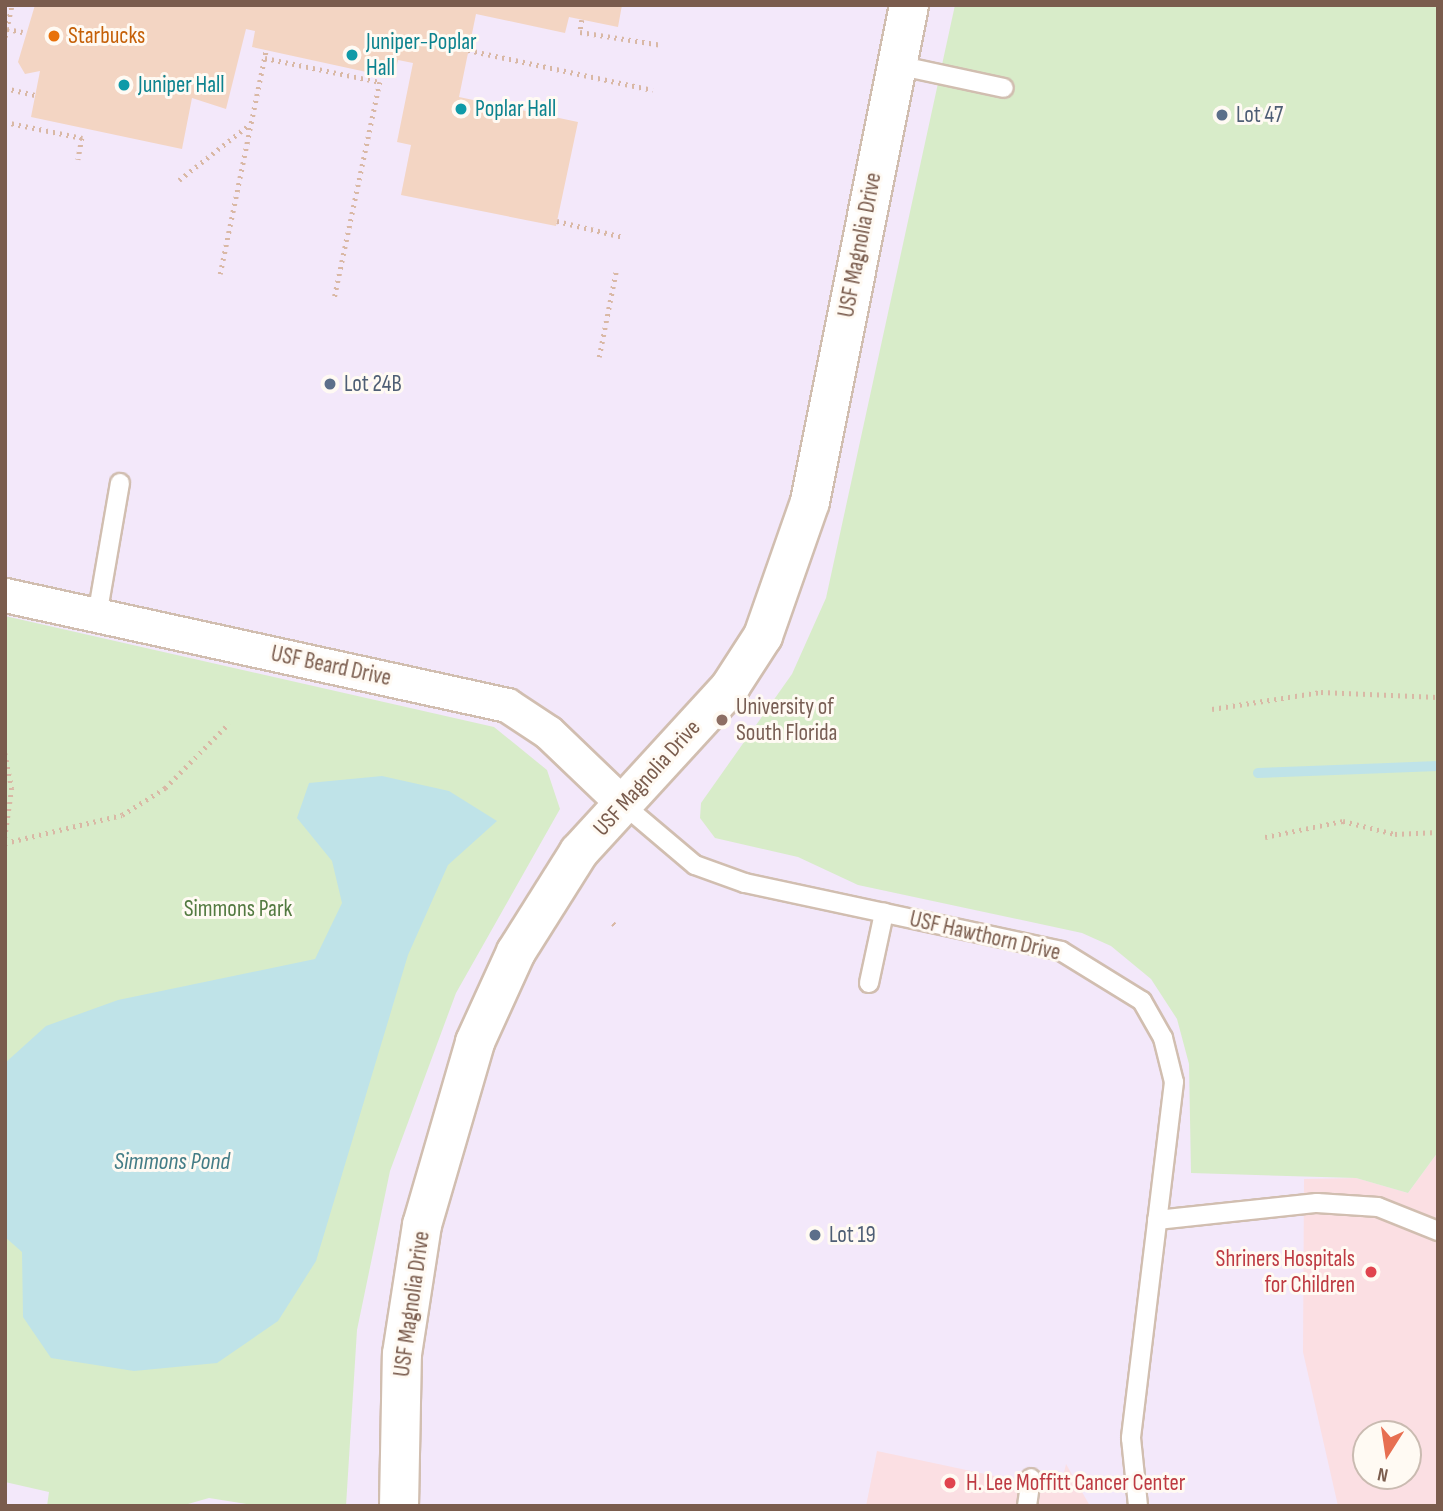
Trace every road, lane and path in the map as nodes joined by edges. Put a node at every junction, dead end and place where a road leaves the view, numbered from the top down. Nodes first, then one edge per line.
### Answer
1 (12, 5) edge
2 (909, 5) edge
3 (582, 20) dead end
4 (7, 29) edge
5 (23, 33) dead end
6 (5, 37) edge
7 (662, 45) dead end
8 (266, 50) dead end
9 (468, 50) dead end
10 (265, 58) junction
11 (897, 65) junction
12 (5, 88) edge
13 (1004, 88) dead end
14 (653, 90) dead end
15 (35, 95) dead end
16 (5, 122) edge
17 (251, 124) junction
18 (78, 160) dead end
19 (178, 180) dead end
20 (557, 221) dead end
21 (623, 237) dead end
22 (616, 271) dead end
23 (220, 274) dead end
24 (334, 300) dead end
25 (599, 357) dead end
26 (121, 483) dead end
27 (5, 595) edge
28 (97, 616) junction
29 (1438, 697) edge
30 (1212, 709) dead end
31 (229, 723) dead end
32 (5, 753) edge
33 (624, 805) junction
34 (1438, 832) edge
35 (1265, 837) dead end
36 (5, 838) edge
37 (5, 843) edge
38 (884, 913) junction
39 (869, 983) dead end
40 (1157, 1220) junction
41 (1438, 1231) edge
42 (1031, 1478) dead end
43 (399, 1506) edge
44 (1027, 1506) edge
45 (1138, 1506) edge

1 - 4 path
2 - 11 street, USF Magnolia Drive
3 - 7 path
4 - 5 path
4 - 6 path
8 - 10 path
9 - 14 path
10 - 17 path
10 - 24 path
11 - 13 lane
11 - 33 street, USF Magnolia Drive
12 - 15 path
16 - 18 path
17 - 19 path
17 - 23 path
20 - 21 path
22 - 25 path
26 - 28 lane
27 - 28 street, USF Beard Drive
28 - 33 street, USF Beard Drive
29 - 30 path
31 - 37 path
32 - 36 path
33 - 38 lane, USF Hawthorn Drive
33 - 43 street, USF Magnolia Drive
34 - 35 path
38 - 39 lane
38 - 40 lane, USF Hawthorn Drive
40 - 41 lane
40 - 45 lane, USF Hawthorn Drive
42 - 44 lane

